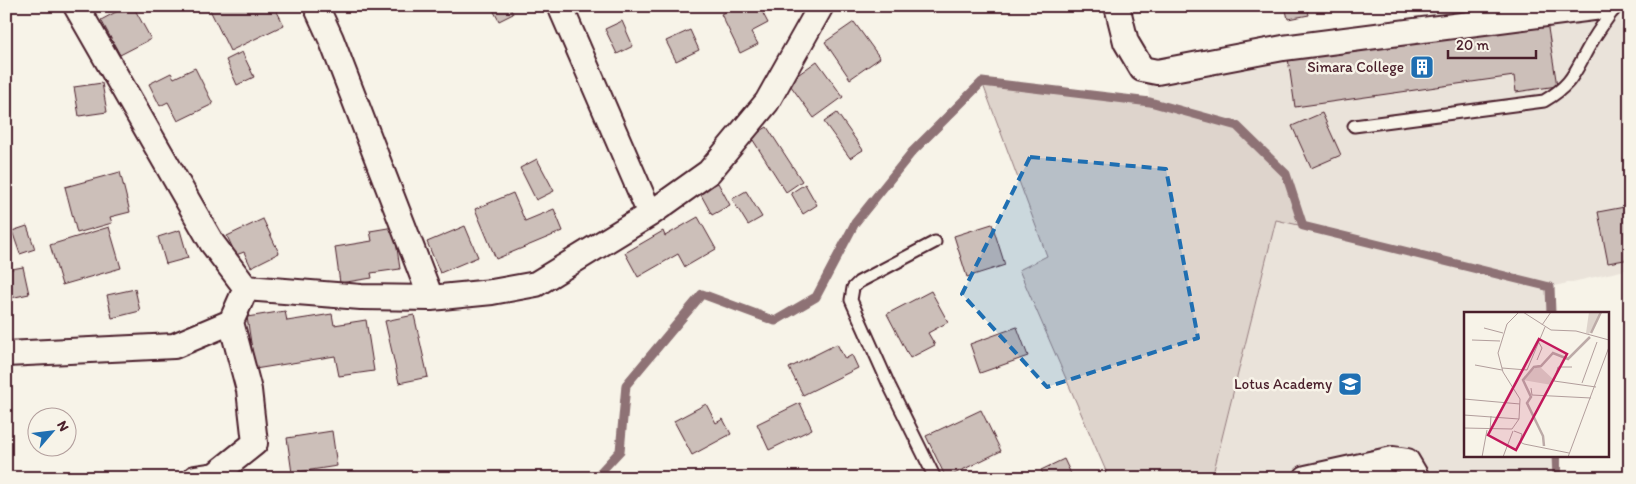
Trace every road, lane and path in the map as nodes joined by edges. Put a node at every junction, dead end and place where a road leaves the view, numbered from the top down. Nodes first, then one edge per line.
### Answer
1 (76, 6) edge
2 (316, 6) edge
3 (560, 6) edge
4 (821, 6) edge
5 (1117, 6) edge
6 (1610, 6) edge
7 (1616, 6) edge
8 (1354, 126) dead end
9 (650, 214) junction
10 (935, 242) dead end
11 (246, 288) junction
12 (431, 298) junction
13 (231, 322) junction
14 (6, 354) edge
15 (195, 478) edge
16 (935, 478) edge
17 (1306, 478) edge
18 (1417, 478) edge

1 - 11 street
2 - 12 street
3 - 9 street
4 - 9 street
5 - 6 street
7 - 8 lane
9 - 12 street
10 - 16 lane
11 - 12 street
11 - 13 street
13 - 14 street
13 - 15 street
17 - 18 street

